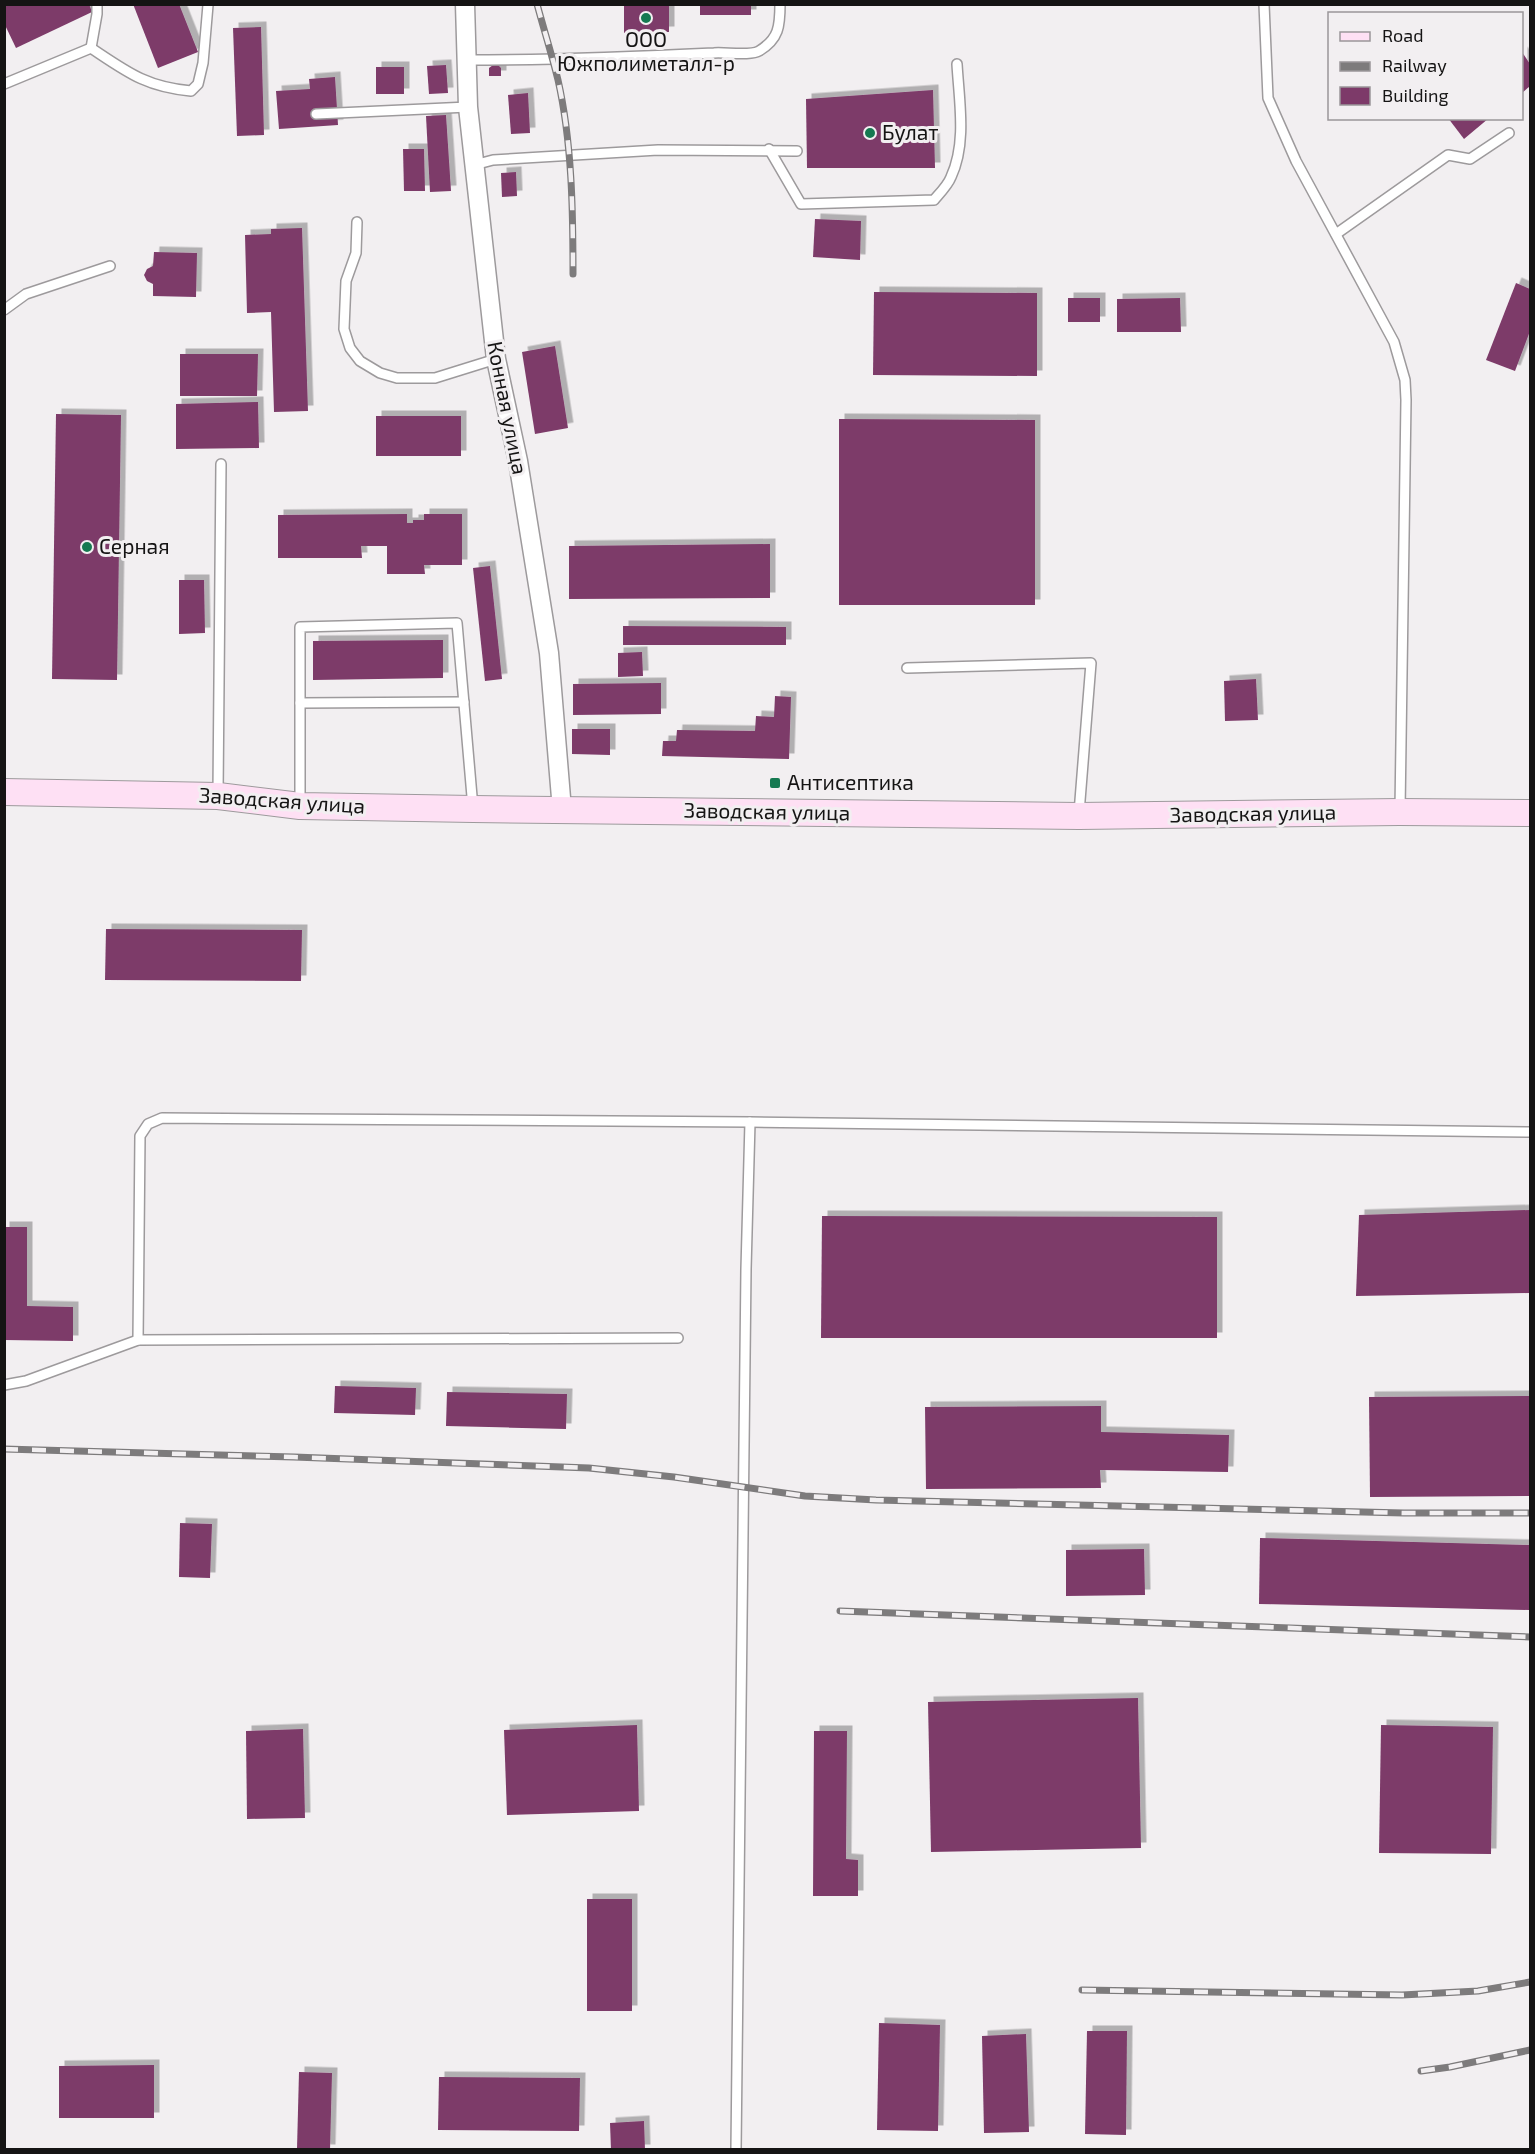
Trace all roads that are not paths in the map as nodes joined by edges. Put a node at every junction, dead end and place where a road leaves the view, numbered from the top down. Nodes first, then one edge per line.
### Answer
1 (97, 4) edge
2 (465, 4) edge
3 (780, 4) edge
4 (1264, 4) edge
5 (208, 5) edge
6 (91, 48) junction
7 (467, 60) junction
8 (957, 64) dead end
9 (4, 84) edge
10 (468, 106) junction
11 (316, 114) dead end
12 (1509, 133) dead end
13 (769, 149) junction
14 (797, 151) dead end
15 (474, 165) junction
16 (357, 222) dead end
17 (1336, 234) junction
18 (110, 266) dead end
19 (4, 310) edge
20 (496, 359) junction
21 (221, 464) dead end
22 (907, 668) dead end
23 (464, 702) junction
24 (300, 703) junction
25 (4, 792) edge
26 (218, 796) junction
27 (300, 806) junction
28 (473, 809) junction
29 (562, 810) junction
30 (1400, 812) junction
31 (1530, 813) edge
32 (1079, 816) junction
33 (750, 1122) junction
34 (1530, 1132) edge
35 (678, 1338) dead end
36 (138, 1340) junction
37 (4, 1385) edge
38 (736, 2150) edge

1 - 6 lane
2 - 7 street, Конная улица
3 - 7 lane
4 - 17 lane
5 - 6 lane
6 - 9 lane
7 - 10 street, Конная улица
8 - 13 lane
10 - 11 lane
10 - 15 street, Конная улица
12 - 17 lane
13 - 14 lane
13 - 15 lane
15 - 20 street, Конная улица
16 - 20 lane
17 - 30 lane
18 - 19 lane
20 - 29 street, Конная улица
21 - 26 lane
22 - 32 lane
23 - 24 lane
23 - 24 lane
23 - 28 lane
24 - 27 lane
25 - 26 street, Заводская улица
26 - 27 street, Заводская улица
27 - 28 street, Заводская улица
28 - 29 street, Заводская улица
29 - 32 street, Заводская улица
30 - 31 street, Заводская улица
30 - 32 street, Заводская улица
33 - 34 lane
33 - 36 lane
33 - 38 lane
35 - 36 lane
36 - 37 lane

